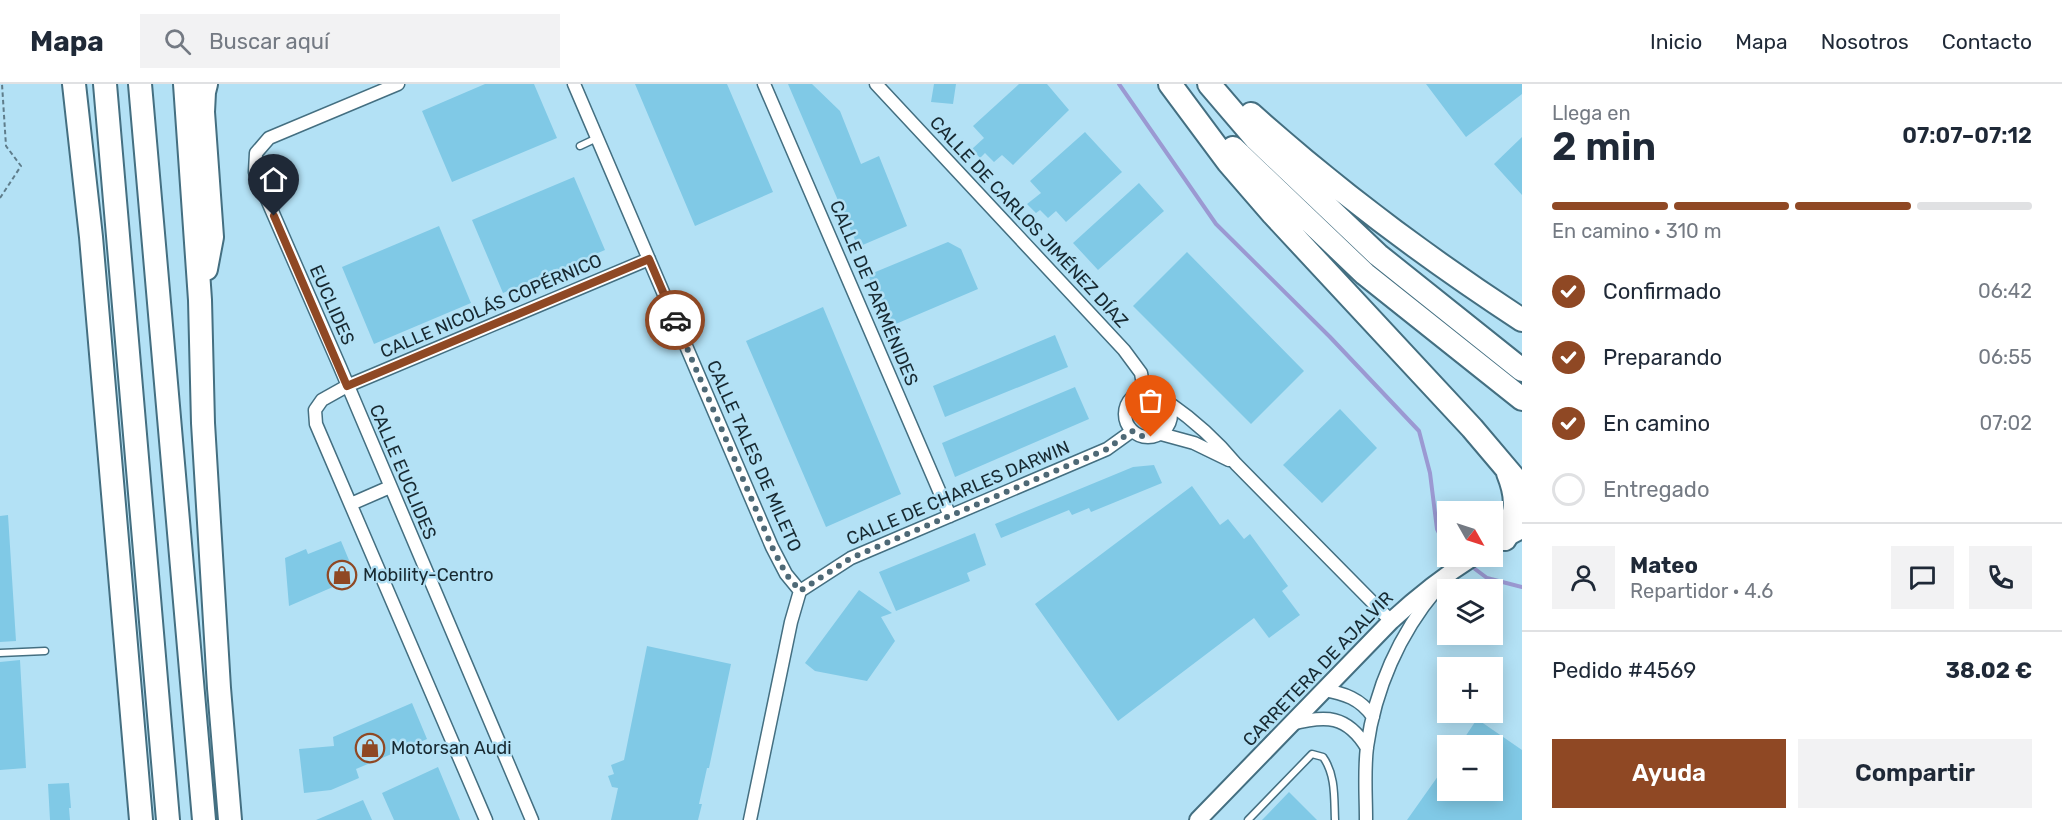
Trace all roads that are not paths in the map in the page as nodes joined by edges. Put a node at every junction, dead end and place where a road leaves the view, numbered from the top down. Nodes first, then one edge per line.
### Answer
1 (74, 84) edge
2 (85, 84) edge
3 (105, 84) edge
4 (140, 84) edge
5 (184, 84) edge
6 (206, 84) edge
7 (398, 84) edge
8 (574, 84) edge
9 (765, 84) edge
10 (876, 84) edge
11 (1171, 84) edge
12 (1209, 84) edge
13 (1217, 84) edge
14 (597, 138) junction
15 (580, 146) dead end
16 (91, 237) junction
17 (649, 259) junction
18 (200, 300) junction
19 (1522, 320) edge
20 (1522, 370) edge
21 (347, 386) junction
22 (1144, 391) junction
23 (1522, 399) edge
24 (1169, 403) junction
25 (1132, 431) junction
26 (1161, 434) junction
27 (1236, 464) junction
28 (1505, 466) junction
29 (390, 487) junction
30 (1522, 487) edge
31 (351, 504) junction
32 (950, 516) junction
33 (1506, 538) edge
34 (1457, 567) edge
35 (1454, 569) junction
36 (800, 591) junction
37 (1390, 621) junction
38 (45, 651) dead end
39 (0, 653) edge
40 (1318, 696) junction
41 (1373, 717) junction
42 (1320, 718) junction
43 (1290, 724) junction
44 (1367, 748) junction
45 (141, 820) edge
46 (168, 820) edge
47 (204, 820) edge
48 (230, 820) edge
49 (486, 820) edge
50 (532, 820) edge
51 (750, 820) edge
52 (1198, 820) edge
53 (1248, 820) edge
54 (1335, 820) edge
55 (1366, 820) edge

1 - 16 highway
2 - 16 highway
3 - 46 highway
4 - 47 highway
5 - 18 highway
6 - 18 highway
7 - 21 street, EUCLIDES
8 - 14 street, CALLE TALES DE MILETO
9 - 32 street, CALLE DE PARMÉNIDES
10 - 22 street, CALLE DE CARLOS JIMÉNEZ DÍAZ
11 - 23 highway
11 - 28 highway
12 - 20 highway
13 - 19 highway
14 - 15 lane
14 - 17 street, CALLE TALES DE MILETO
16 - 45 highway
17 - 21 street, CALLE NICOLÁS COPÉRNICO
17 - 36 street, CALLE TALES DE MILETO
18 - 48 highway
21 - 29 street, CALLE EUCLIDES
21 - 31 street
22 - 24 street
22 - 25 street
24 - 26 street
24 - 27 street
25 - 26 street
25 - 32 street, CALLE DE CHARLES DARWIN
26 - 27 street
27 - 37 street
28 - 30 highway
28 - 33 highway
29 - 31 street
29 - 50 street, CALLE EUCLIDES
31 - 49 street
32 - 36 street, CALLE DE CHARLES DARWIN
34 - 35 street, CARRETERA DE AJALVIR
35 - 37 street, CARRETERA DE AJALVIR
35 - 41 street
36 - 51 street
37 - 40 street, CARRETERA DE AJALVIR
38 - 39 lane
40 - 41 street
40 - 42 street
40 - 43 street, CARRETERA DE AJALVIR
41 - 44 street
42 - 43 street
42 - 44 street
43 - 52 street, CARRETERA DE AJALVIR
44 - 55 street
53 - 54 lane

